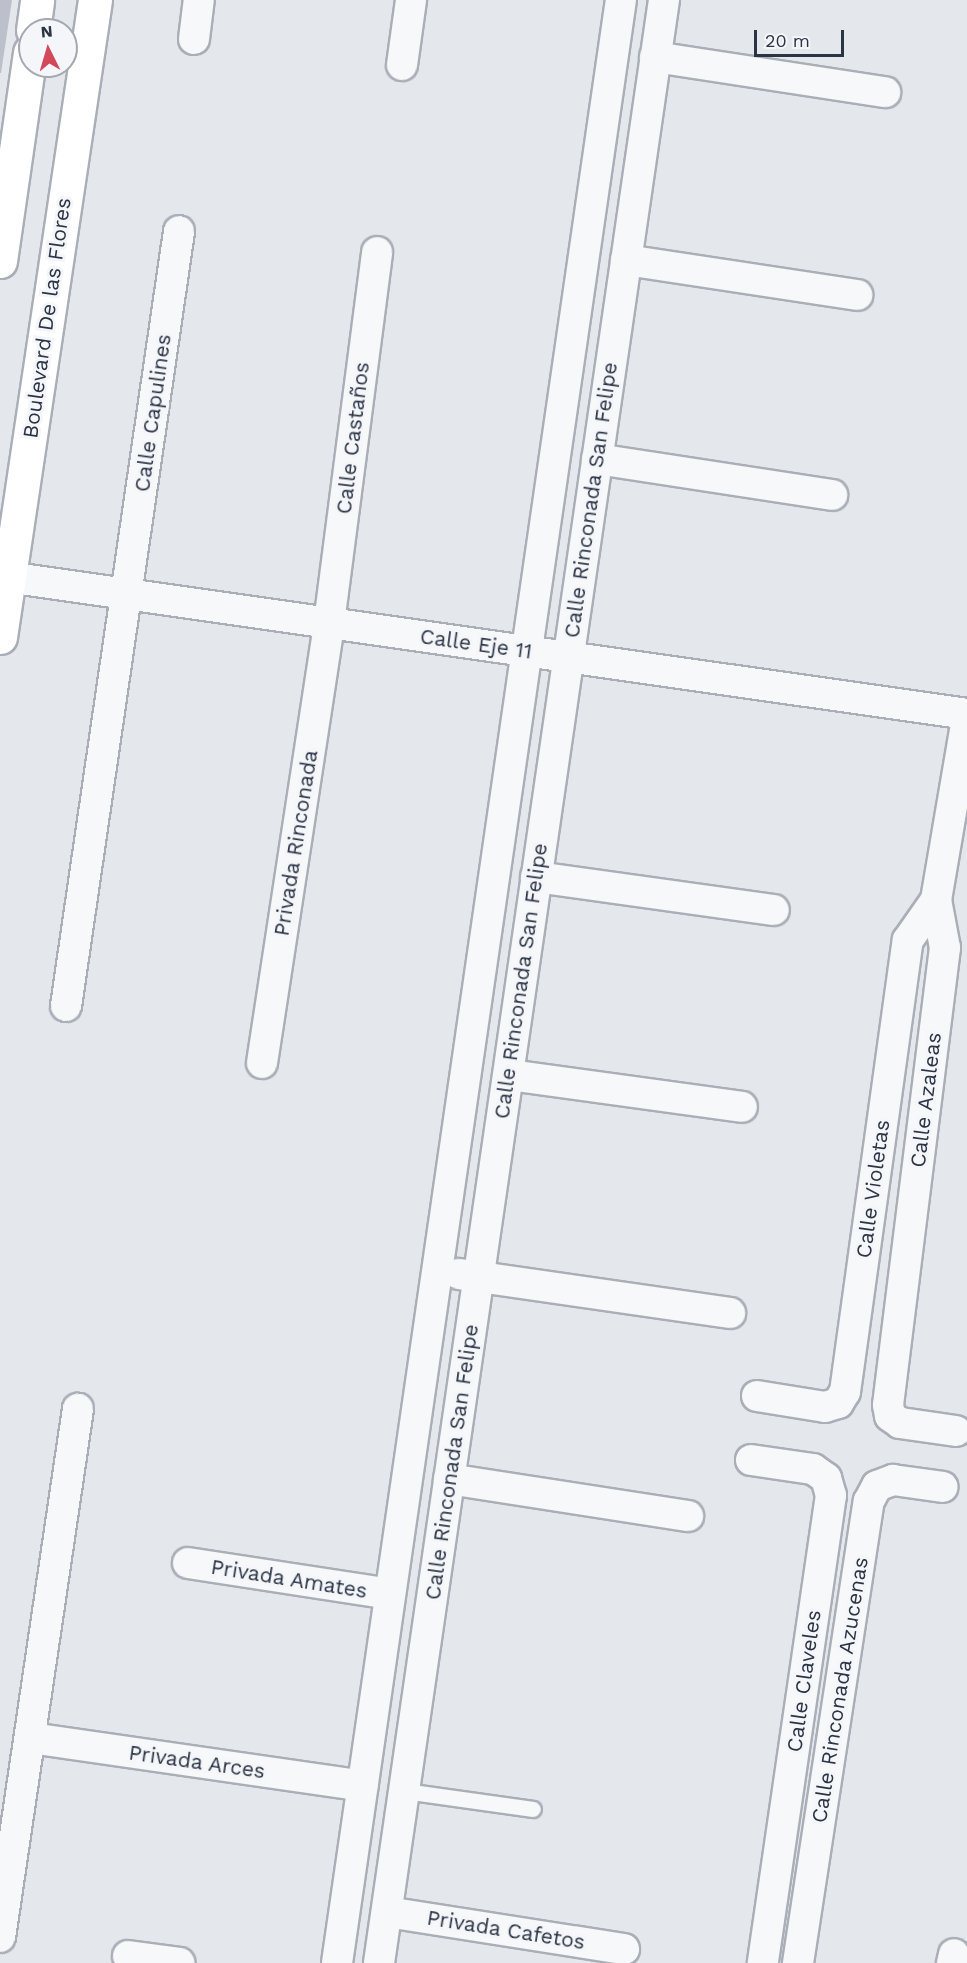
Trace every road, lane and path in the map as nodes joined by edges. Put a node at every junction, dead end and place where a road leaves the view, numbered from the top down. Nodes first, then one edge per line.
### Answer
1 (38, 0) edge
2 (95, 0) edge
3 (199, 0) edge
4 (411, 0) edge
5 (621, 0) edge
6 (664, 0) edge
7 (35, 18) edge
8 (194, 39) dead end
9 (656, 57) junction
10 (402, 65) dead end
11 (26, 78) edge
12 (885, 92) dead end
13 (179, 231) dead end
14 (377, 252) dead end
15 (626, 260) junction
16 (0, 261) edge
17 (857, 295) dead end
18 (597, 459) junction
19 (832, 495) dead end
20 (4, 577) edge
21 (128, 594) junction
22 (329, 623) junction
23 (0, 637) edge
24 (526, 651) junction
25 (568, 657) junction
26 (967, 714) edge
27 (967, 719) edge
28 (536, 877) junction
29 (936, 900) junction
30 (774, 910) dead end
31 (66, 1006) dead end
32 (262, 1063) dead end
33 (508, 1075) junction
34 (742, 1107) dead end
35 (438, 1272) junction
36 (478, 1277) junction
37 (730, 1313) dead end
38 (757, 1396) dead end
39 (78, 1409) dead end
40 (956, 1431) dead end
41 (751, 1460) dead end
42 (449, 1479) junction
43 (943, 1487) dead end
44 (688, 1516) dead end
45 (188, 1563) dead end
46 (390, 1594) junction
47 (31, 1738) junction
48 (363, 1786) junction
49 (405, 1791) junction
50 (533, 1809) dead end
51 (387, 1912) junction
52 (0, 1937) edge
53 (624, 1949) dead end
54 (128, 1956) dead end
55 (180, 1963) edge
56 (337, 1963) edge
57 (379, 1963) edge
58 (763, 1963) edge
59 (798, 1963) edge

1 - 7 street
2 - 20 street, Boulevard De las Flores
3 - 8 street
4 - 10 street
5 - 24 street, Calle Rinconada San Felipe
6 - 9 street, Calle Rinconada San Felipe
9 - 12 street
9 - 15 street, Calle Rinconada San Felipe
11 - 16 street
13 - 21 street, Calle Capulines
14 - 22 street, Calle Castaños
15 - 17 street
15 - 18 street, Calle Rinconada San Felipe
18 - 19 street
18 - 25 street, Calle Rinconada San Felipe
20 - 21 street, Calle Eje 11
20 - 23 street, Boulevard De las Flores
21 - 22 street, Calle Eje 11
21 - 31 street
22 - 24 street, Calle Eje 11
22 - 32 street, Privada Rinconada
24 - 25 street, Calle Eje 11
24 - 35 street, Calle Rinconada San Felipe
25 - 26 street, Calle Eje 11
25 - 28 street, Calle Rinconada San Felipe
27 - 29 street, Calle Azaleas
28 - 30 street
28 - 33 street, Calle Rinconada San Felipe
29 - 38 street, Calle Violetas
29 - 40 street, Calle Azaleas
33 - 34 street
33 - 36 street, Calle Rinconada San Felipe
35 - 36 street
35 - 46 street, Calle Rinconada San Felipe
36 - 37 street
36 - 42 street, Calle Rinconada San Felipe
39 - 47 street
41 - 58 street, Calle Claveles
42 - 44 street
42 - 49 street, Calle Rinconada San Felipe
43 - 59 street, Calle Rinconada Azucenas
45 - 46 street, Privada Amates
46 - 48 street, Calle Rinconada San Felipe
47 - 48 street, Privada Arces
47 - 52 street
48 - 56 street, Calle Rinconada San Felipe
49 - 50 lane
49 - 51 street, Calle Rinconada San Felipe
51 - 53 street, Privada Cafetos
51 - 57 street, Calle Rinconada San Felipe
54 - 55 street

